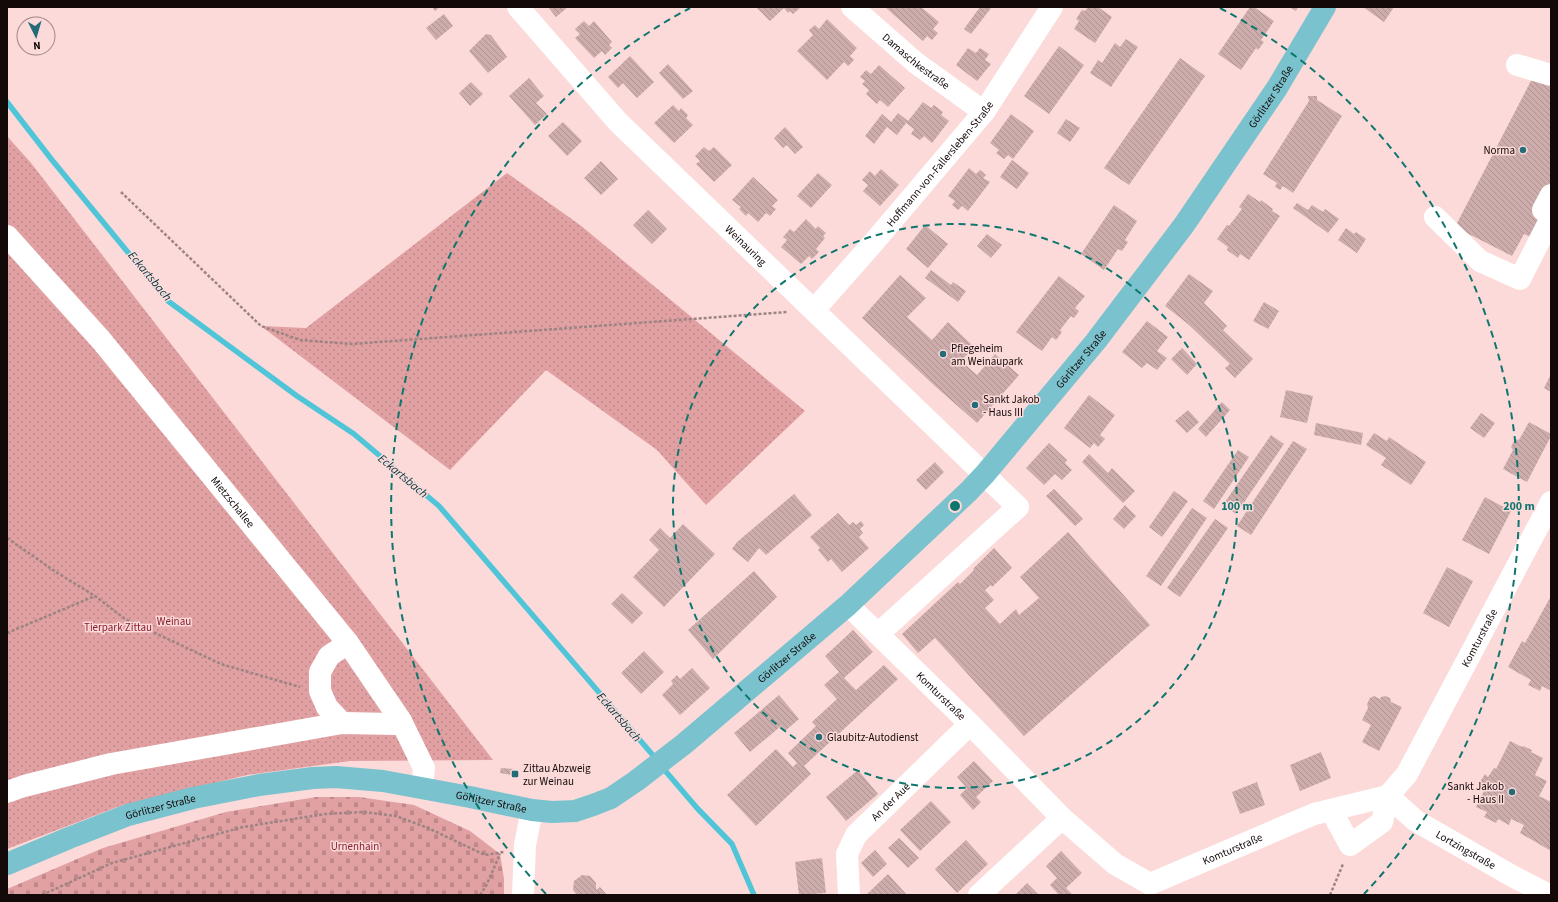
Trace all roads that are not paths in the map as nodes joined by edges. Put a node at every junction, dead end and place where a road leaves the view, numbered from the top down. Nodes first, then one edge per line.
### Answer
1 (518, 7) edge
2 (852, 7) edge
3 (1052, 7) edge
4 (1325, 7) edge
5 (1517, 65) dead end
6 (1551, 75) edge
7 (984, 112) junction
8 (1548, 208) edge
9 (1435, 217) dead end
10 (7, 236) edge
11 (814, 310) junction
12 (985, 474) junction
13 (1551, 502) edge
14 (848, 605) junction
15 (878, 634) junction
16 (348, 643) junction
17 (401, 721) junction
18 (342, 722) junction
19 (970, 724) junction
20 (422, 788) junction
21 (7, 792) edge
22 (1388, 796) junction
23 (532, 810) junction
24 (1331, 810) junction
25 (1062, 818) junction
26 (7, 864) edge
27 (523, 895) edge
28 (849, 895) edge
29 (979, 895) edge
30 (1549, 895) edge

1 - 11 street, Weinauring
2 - 7 street, Damaschkestraße
3 - 7 street, Hoffmann-von-Fallersleben-Straße
4 - 12 main road, Görlitzer Straße
5 - 6 street
7 - 11 street, Hoffmann-von-Fallersleben-Straße
8 - 9 street
10 - 16 street, Mietzschallee
11 - 12 street, Weinauring
12 - 14 main road, Görlitzer Straße
12 - 15 street, Weinauring
13 - 22 street, Komturstraße
14 - 15 street, Komturstraße
14 - 23 main road, Görlitzer Straße
15 - 19 street, Komturstraße
16 - 17 street, Mietzschallee
16 - 18 street
17 - 18 street
17 - 20 street, Mietzschallee
18 - 21 street
19 - 25 street, Komturstraße
19 - 28 street, An der Aue
20 - 23 main road, Görlitzer Straße
20 - 26 main road, Görlitzer Straße
22 - 24 street, Komturstraße
22 - 24 street
22 - 30 street, Lortzingstraße
23 - 27 street
24 - 25 street, Komturstraße
25 - 29 street

